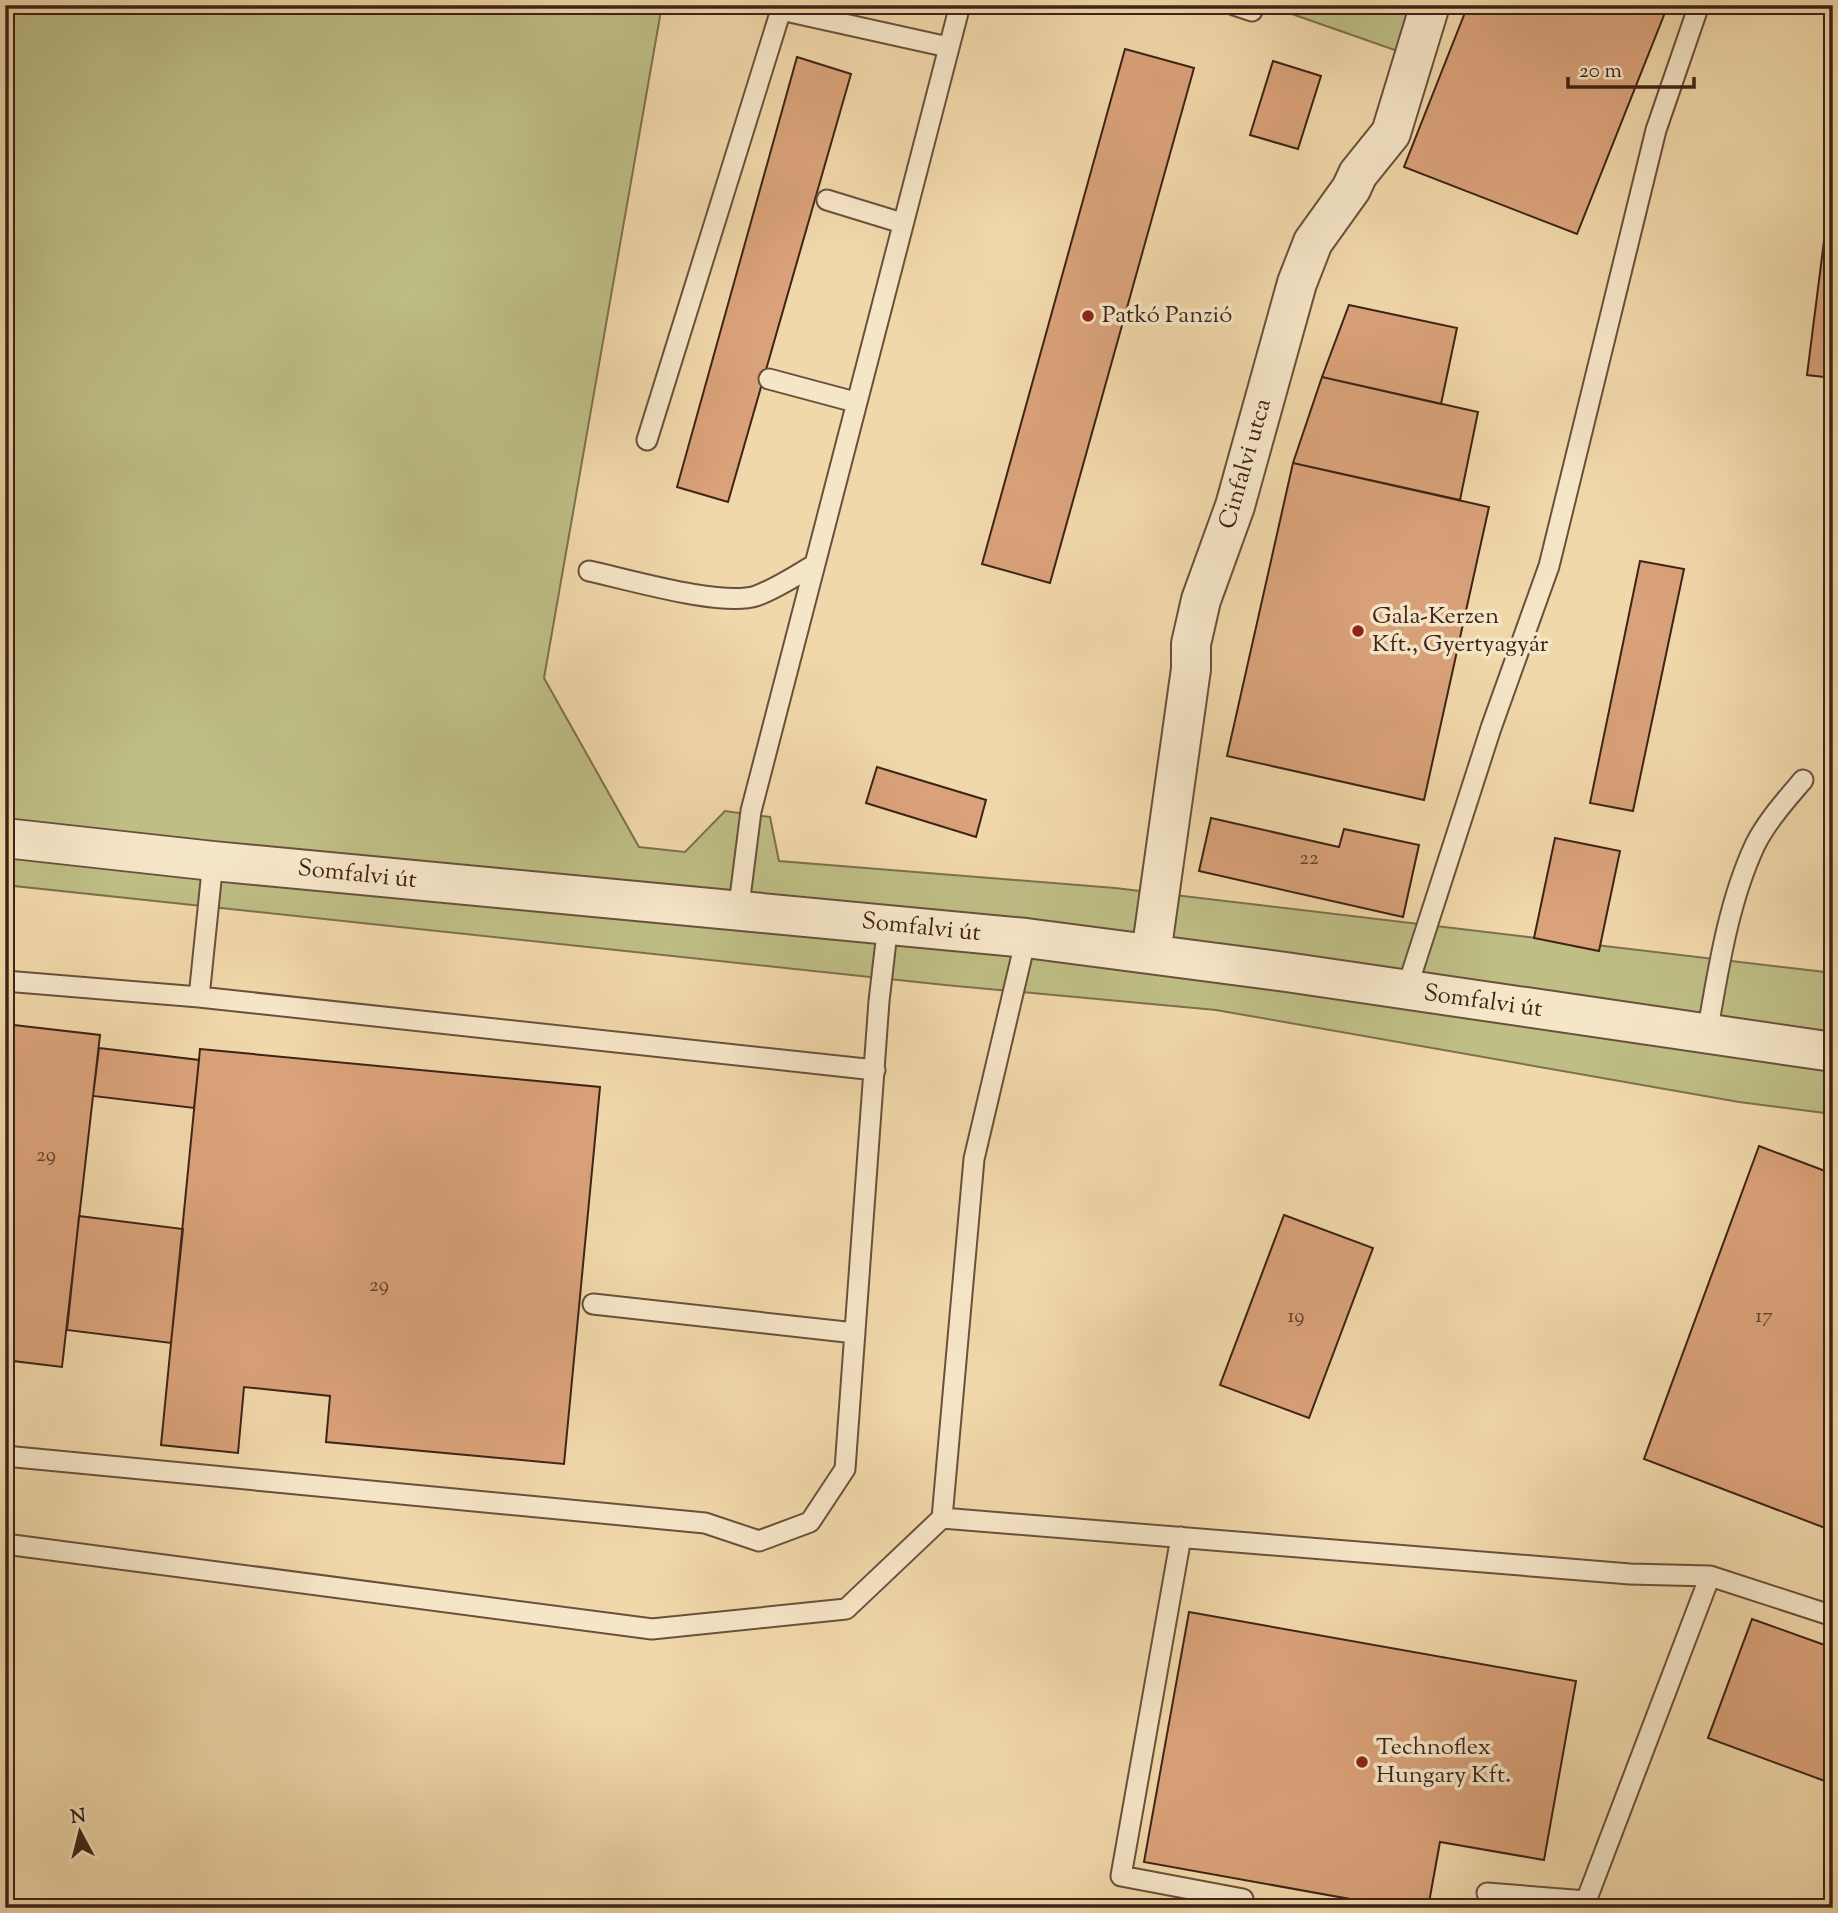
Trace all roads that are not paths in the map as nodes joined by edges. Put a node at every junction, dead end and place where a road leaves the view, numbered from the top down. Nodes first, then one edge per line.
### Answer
1 (960, 5) edge
2 (1430, 5) edge
3 (1699, 5) edge
4 (948, 47) junction
5 (827, 200) dead end
6 (902, 223) junction
7 (769, 379) dead end
8 (855, 402) junction
9 (647, 440) dead end
10 (814, 565) junction
11 (589, 571) dead end
12 (1803, 780) dead end
13 (5, 838) edge
14 (214, 861) junction
15 (738, 913) junction
16 (888, 924) junction
17 (1026, 938) junction
18 (1151, 954) junction
19 (5, 981) edge
20 (1406, 991) junction
21 (199, 997) junction
22 (1707, 1034) junction
23 (1833, 1052) edge
24 (875, 1070) junction
25 (593, 1304) dead end
26 (855, 1332) junction
27 (5, 1456) edge
28 (942, 1518) junction
29 (1181, 1537) junction
30 (5, 1544) edge
31 (1710, 1576) junction
32 (1833, 1616) edge
33 (1487, 1893) dead end
34 (1243, 1899) dead end

1 - 4 lane
2 - 18 street, Cinfalvi utca
3 - 20 lane
4 - 6 lane
4 - 9 lane
5 - 6 lane
6 - 8 lane
7 - 8 lane
8 - 10 lane
10 - 11 lane
10 - 15 lane
12 - 22 lane
13 - 14 street, Somfalvi út
14 - 15 street, Somfalvi út
14 - 21 lane
15 - 16 street, Somfalvi út
16 - 17 street, Somfalvi út
16 - 24 lane
17 - 18 street, Somfalvi út
17 - 28 lane
18 - 20 street, Somfalvi út
19 - 21 lane
20 - 22 street, Somfalvi út
21 - 24 lane
22 - 23 street, Somfalvi út
24 - 26 lane
25 - 26 lane
26 - 27 lane
28 - 29 lane
28 - 30 lane
29 - 31 lane
29 - 34 lane
31 - 32 lane
31 - 33 lane

